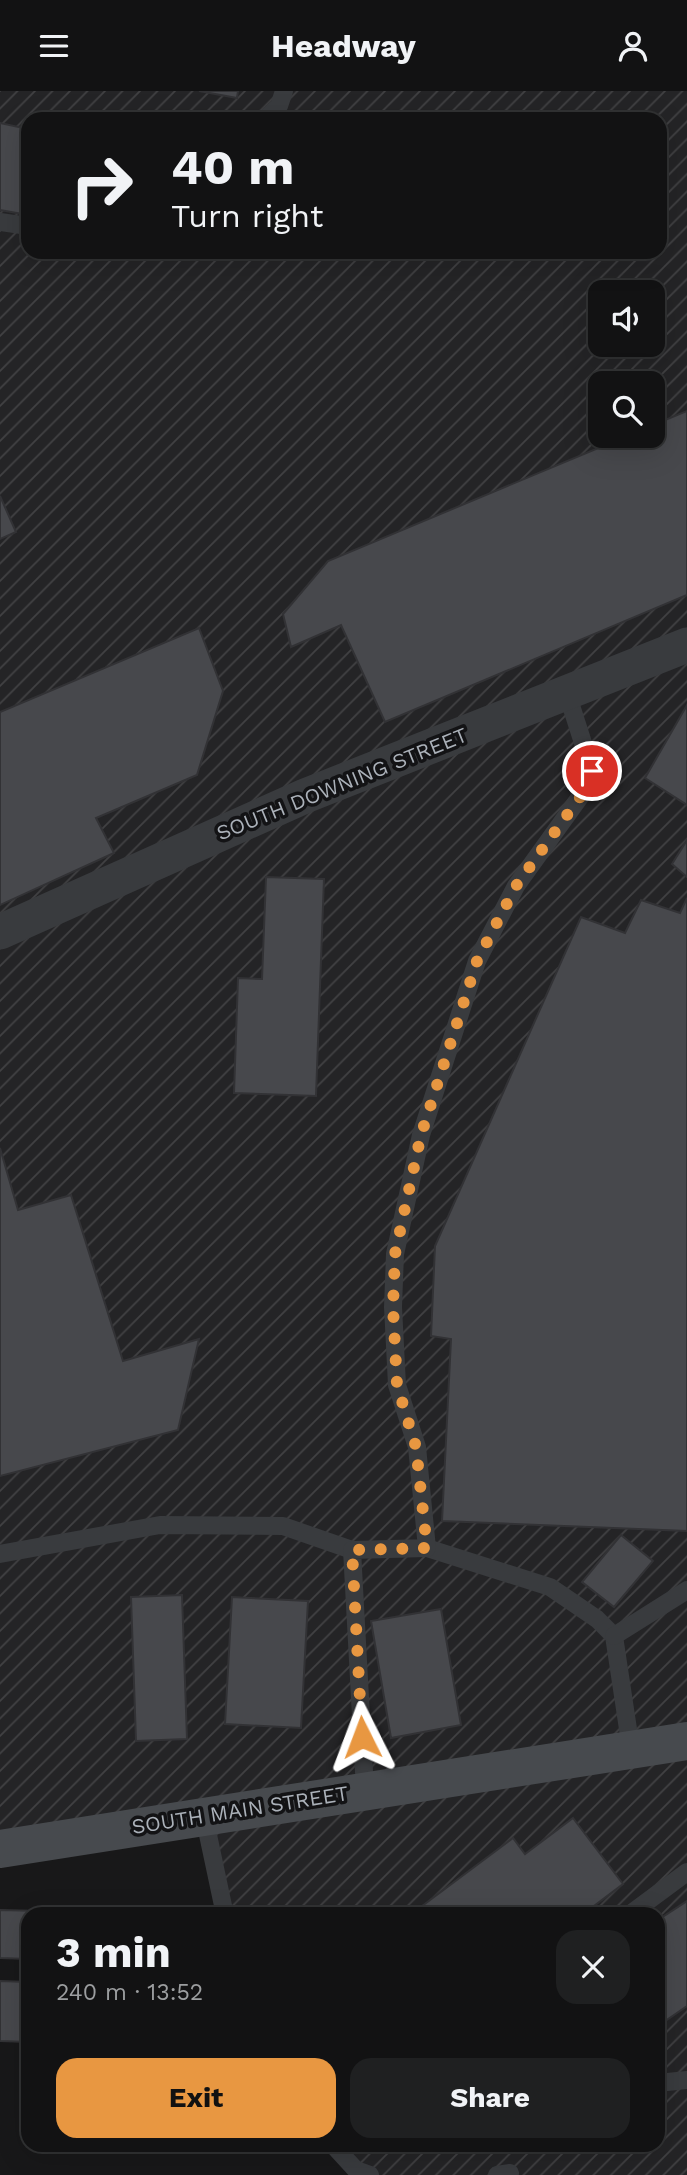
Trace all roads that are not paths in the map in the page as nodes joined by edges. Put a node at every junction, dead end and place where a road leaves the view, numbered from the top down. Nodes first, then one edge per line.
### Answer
1 (284, 91) edge
2 (273, 112) edge
3 (0, 222) edge
4 (21, 225) edge
5 (687, 645) edge
6 (567, 693) junction
7 (0, 932) edge
8 (427, 1548) junction
9 (352, 1550) junction
10 (0, 1554) edge
11 (687, 1590) edge
12 (614, 1636) junction
13 (687, 1741) edge
14 (631, 1749) junction
15 (365, 1790) junction
16 (204, 1816) junction
17 (0, 1849) edge
18 (687, 1872) edge
19 (223, 1907) edge
20 (640, 1907) edge
21 (687, 2080) edge
22 (665, 2082) edge
23 (339, 2152) edge
24 (370, 2175) edge

1 - 2 lane
3 - 4 lane
5 - 6 street, SOUTH DOWNING STREET
6 - 7 street, SOUTH DOWNING STREET
6 - 8 lane
8 - 9 lane
8 - 12 lane
9 - 10 lane
9 - 15 lane
11 - 12 lane
12 - 14 lane
13 - 14 main road, SOUTH MAIN STREET
14 - 15 main road, SOUTH MAIN STREET
15 - 16 main road, SOUTH MAIN STREET
16 - 17 main road, SOUTH MAIN STREET
16 - 19 lane
18 - 20 lane
21 - 22 lane
23 - 24 lane

